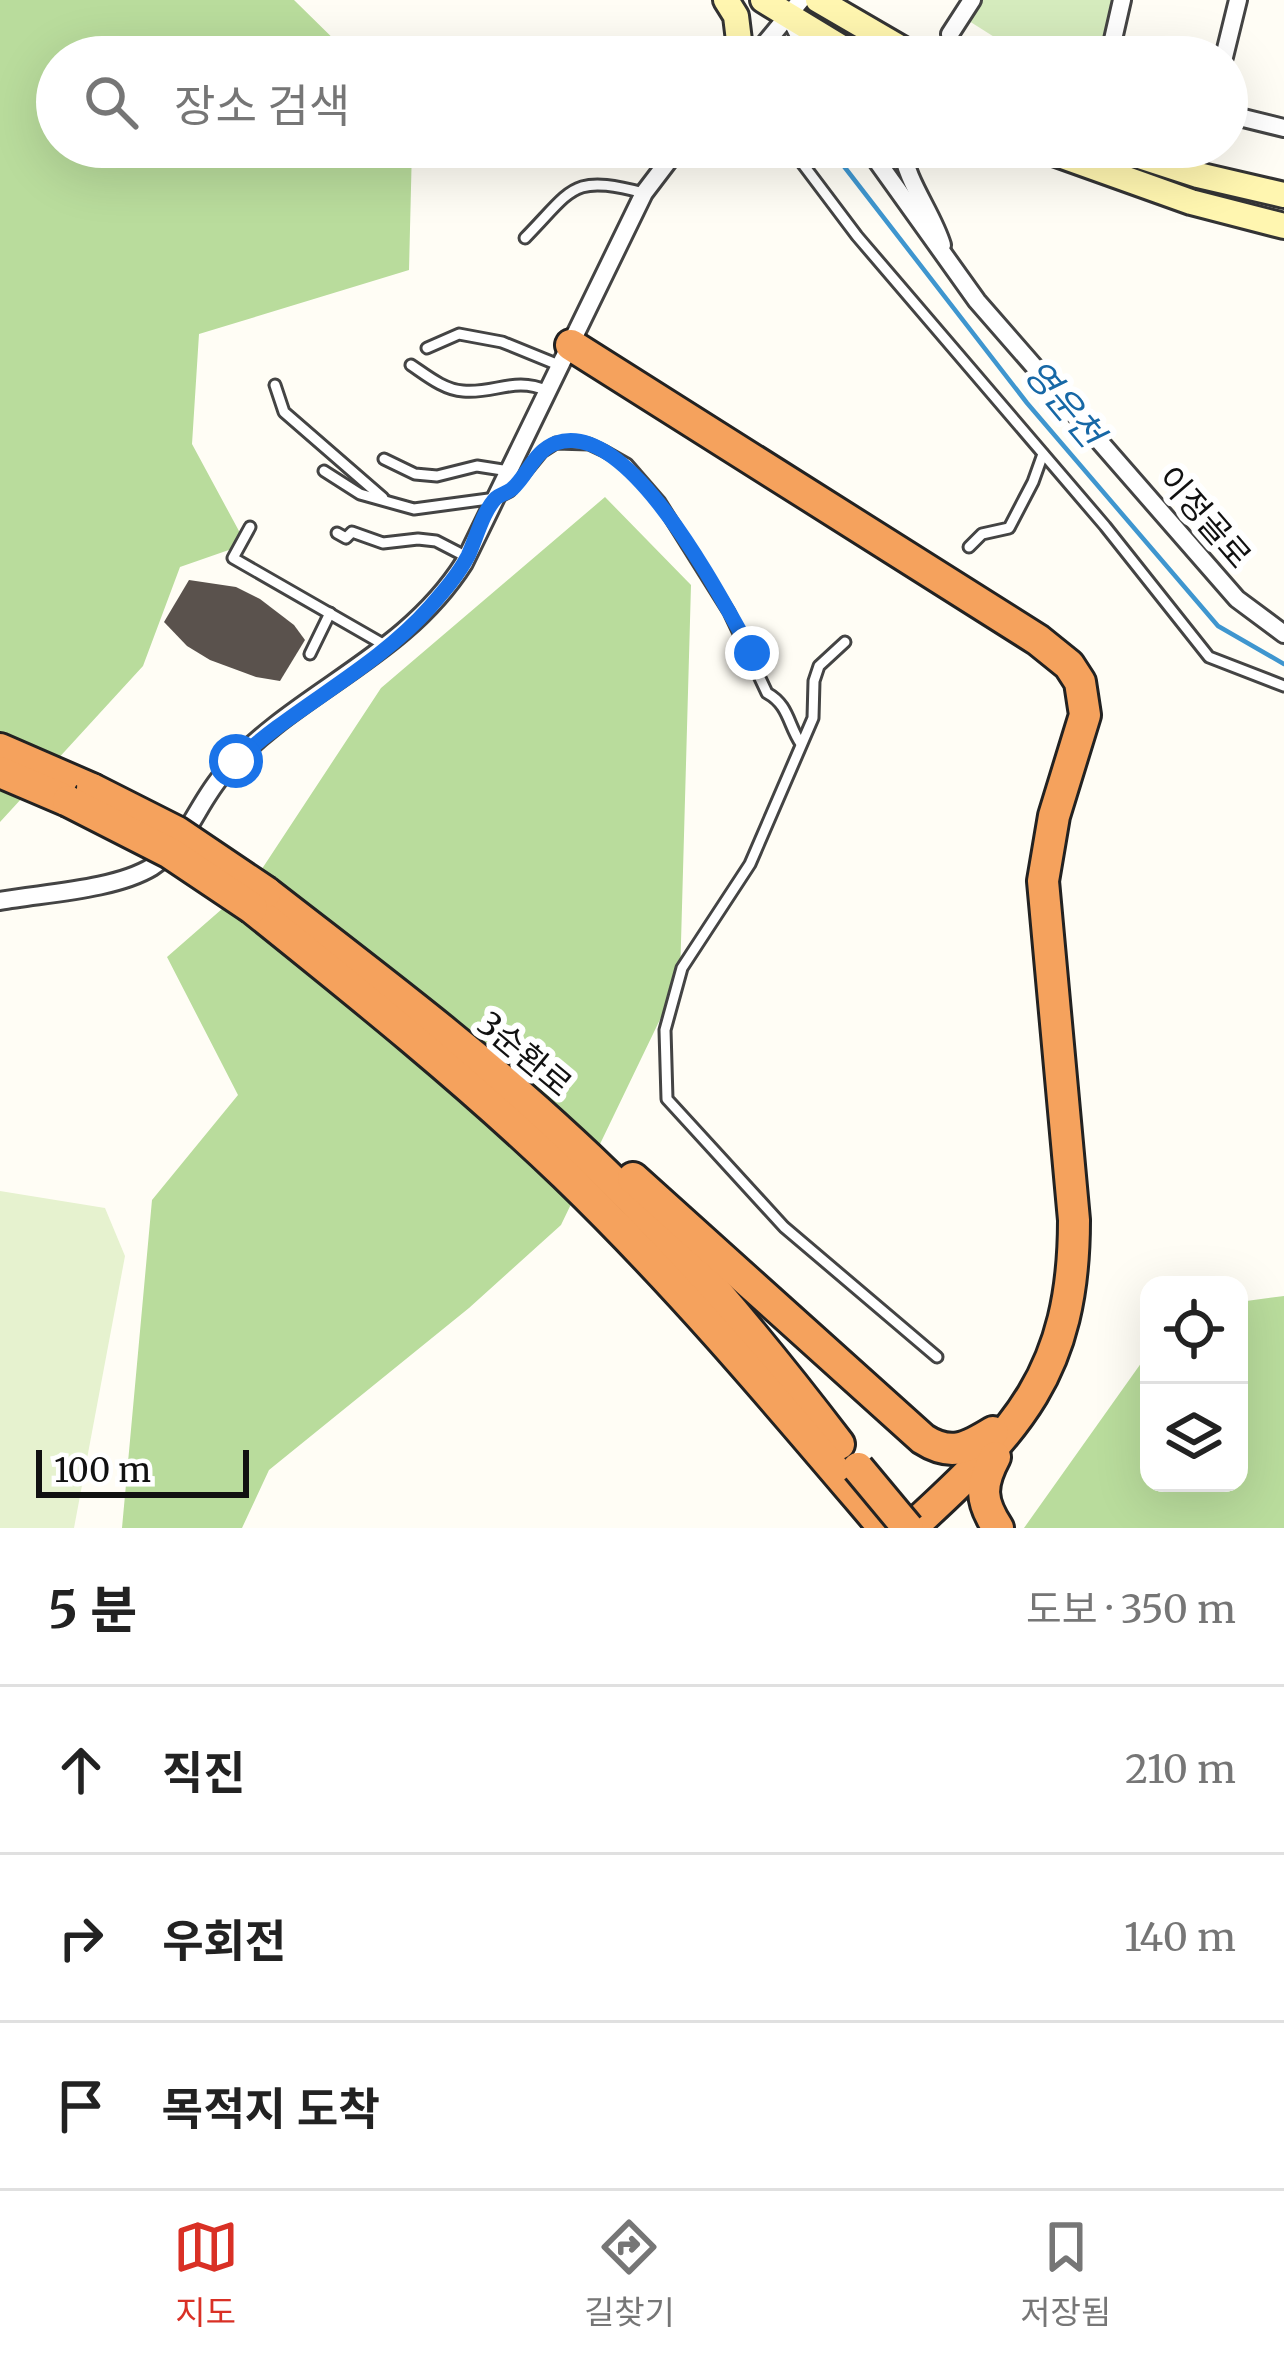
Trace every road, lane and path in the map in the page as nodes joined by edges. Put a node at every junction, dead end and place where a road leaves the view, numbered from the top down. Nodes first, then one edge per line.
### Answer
1 (726, 0) edge
2 (763, 0) edge
3 (818, 0) edge
4 (972, 0) edge
5 (1122, 0) edge
6 (1238, 0) edge
7 (795, 9) edge
8 (950, 34) tunnel mouth
9 (738, 36) edge
10 (772, 36) edge
11 (830, 36) edge
12 (880, 36) edge
13 (1114, 36) edge
14 (1229, 36) edge
15 (1248, 119) edge
16 (1284, 128) edge
17 (663, 168) edge
18 (806, 168) edge
19 (882, 168) edge
20 (908, 168) edge
21 (1093, 168) edge
22 (1176, 168) edge
23 (644, 194) junction
24 (1284, 195) edge
25 (1284, 226) edge
26 (525, 238) dead end
27 (948, 264) junction
28 (428, 348) dead end
29 (566, 355) junction
30 (411, 365) dead end
31 (275, 385) dead end
32 (548, 391) junction
33 (1042, 454) junction
34 (384, 459) dead end
35 (324, 471) dead end
36 (509, 471) junction
37 (496, 499) junction
38 (392, 505) junction
39 (250, 527) dead end
40 (337, 532) dead end
41 (969, 547) dead end
42 (467, 557) junction
43 (330, 613) junction
44 (1284, 634) edge
45 (845, 642) dead end
46 (388, 647) junction
47 (310, 654) dead end
48 (1284, 686) edge
49 (801, 744) junction
50 (0, 748) edge
51 (0, 772) edge
52 (80, 795) junction
53 (259, 900) junction
54 (0, 901) edge
55 (470, 1054) junction
56 (937, 1357) dead end
57 (999, 1435) junction
58 (855, 1479) junction
59 (888, 1528) edge
60 (910, 1528) edge
61 (998, 1528) edge

1 - 9 street
2 - 7 street
3 - 12 street
4 - 8 street
5 - 13 street
6 - 14 street
7 - 10 street
7 - 11 street
15 - 16 street
17 - 23 street
18 - 33 lane
19 - 27 street, 이정골로
20 - 27 street
21 - 25 street
22 - 24 street
23 - 26 lane
23 - 29 street
27 - 44 street, 이정골로
28 - 29 lane
29 - 32 street
29 - 57 highway
30 - 32 lane
31 - 38 lane
32 - 36 street
33 - 41 lane
33 - 48 lane
34 - 36 lane
35 - 38 lane
36 - 37 street
37 - 38 lane
37 - 42 street
37 - 49 lane
39 - 43 lane
40 - 42 lane
42 - 46 street
43 - 46 lane
43 - 47 lane
45 - 49 lane
46 - 54 street
49 - 56 lane
50 - 52 highway, 3순환로
51 - 52 highway, 3순환로
52 - 53 highway, 3순환로, bridge
53 - 55 highway, 3순환로
53 - 58 highway, 3순환로
55 - 57 highway
55 - 58 highway, 3순환로
57 - 59 highway
57 - 60 highway
57 - 61 highway
58 - 59 highway, 3순환로
58 - 60 highway, 3순환로, bridge

